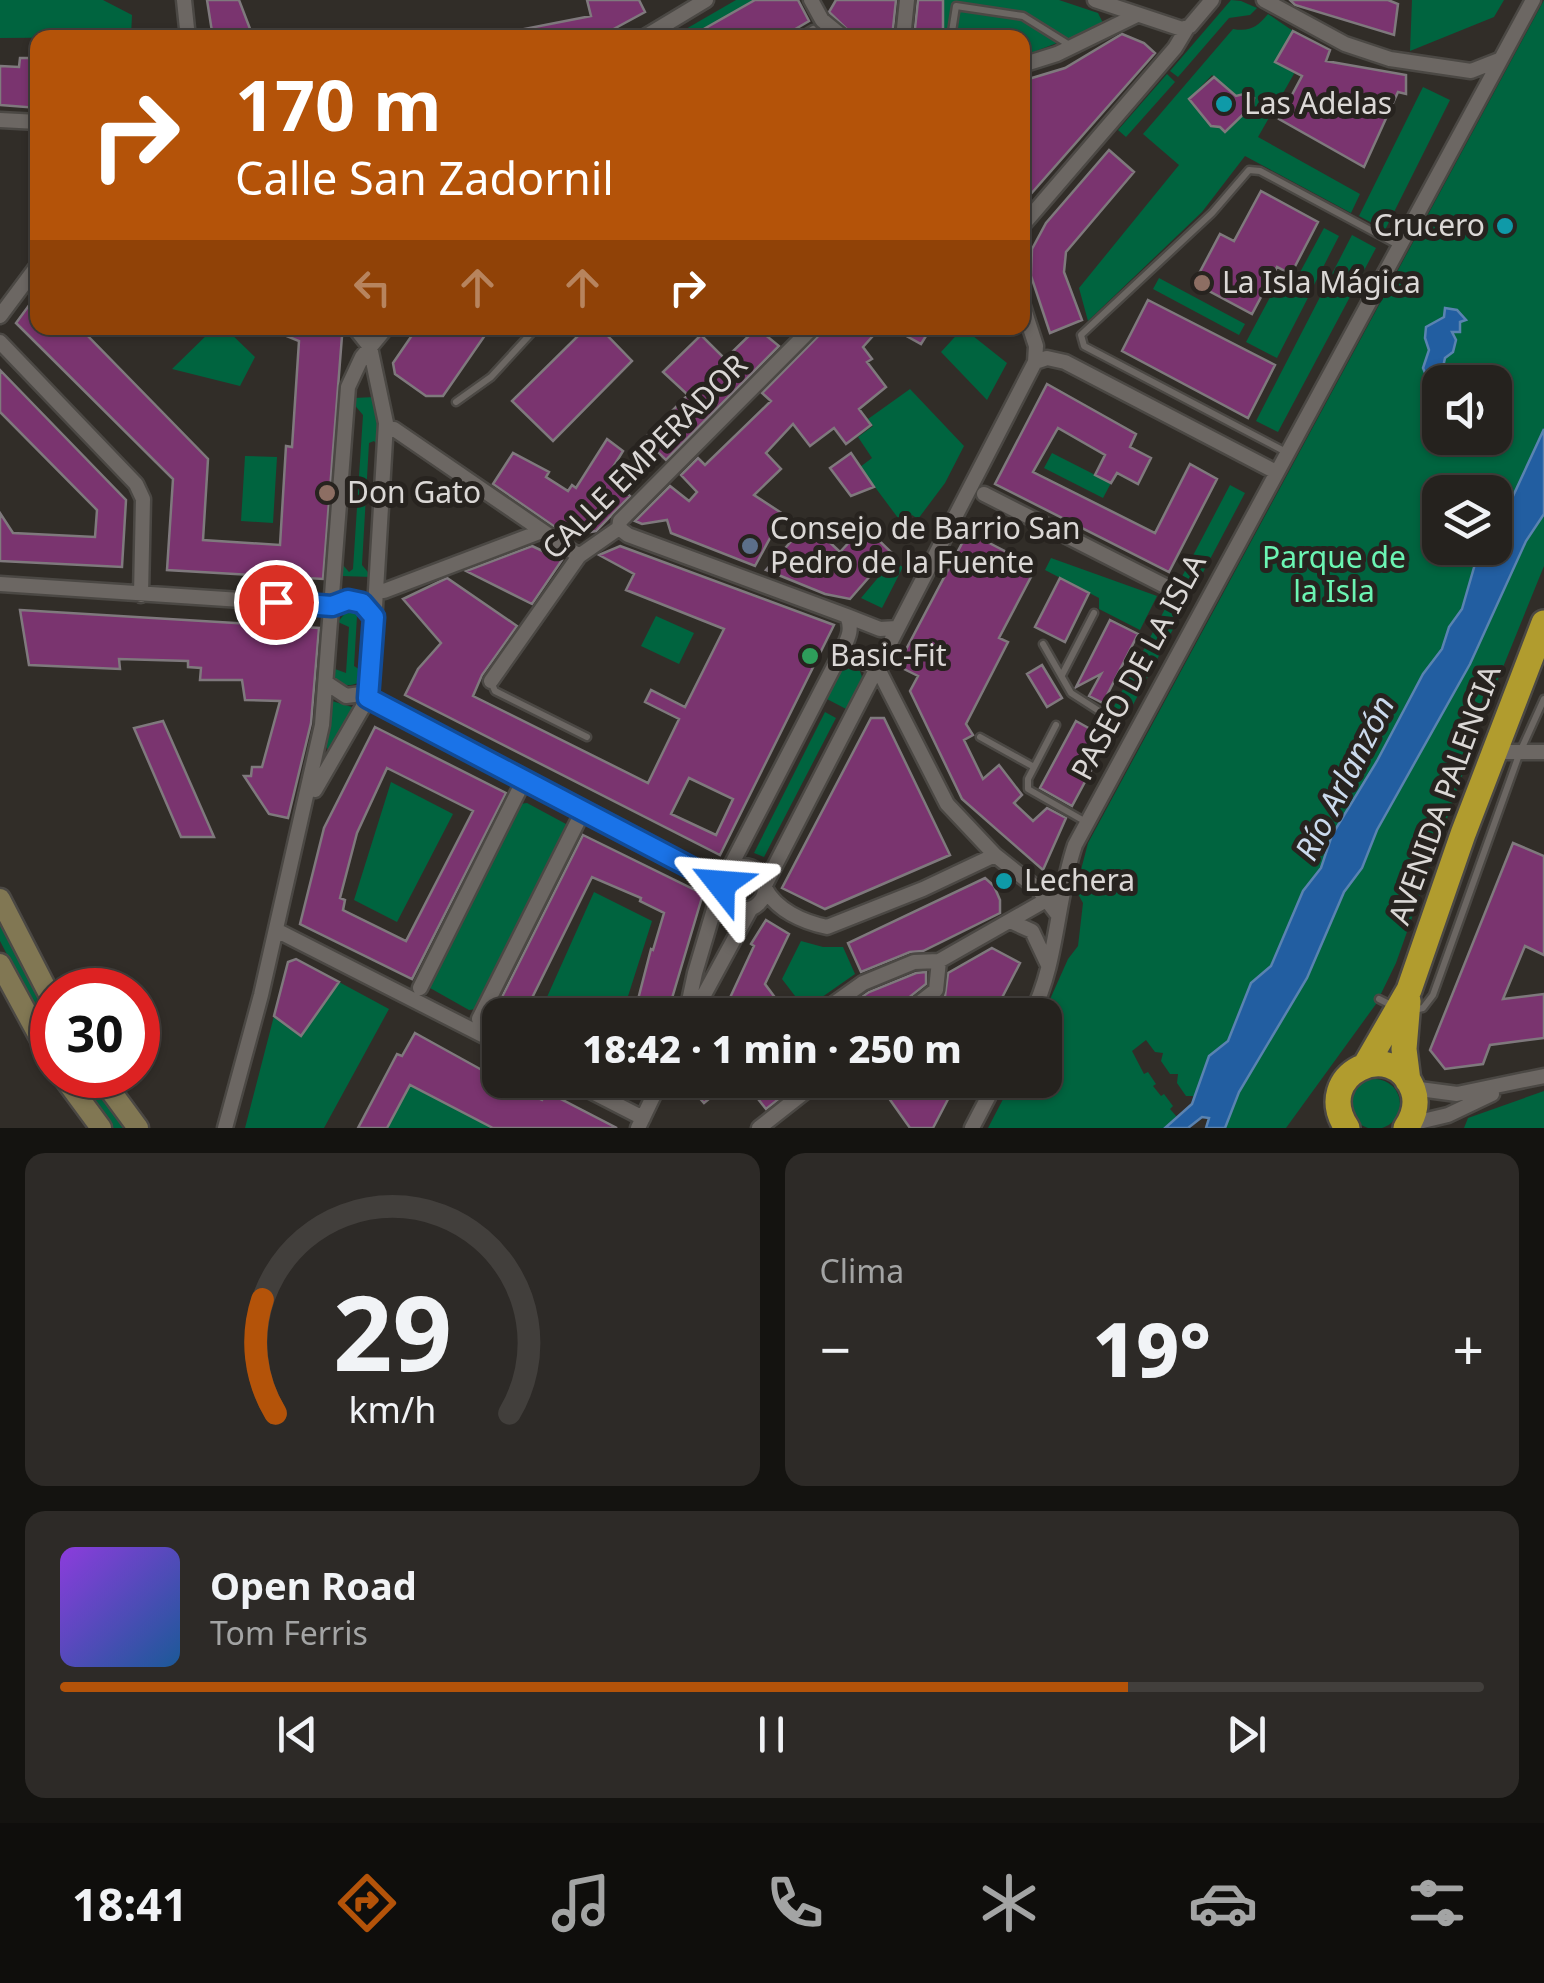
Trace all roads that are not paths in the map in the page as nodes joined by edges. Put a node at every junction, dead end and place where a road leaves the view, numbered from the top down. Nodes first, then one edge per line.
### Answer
1 (184, 0) edge
2 (706, 0) edge
3 (811, 0) edge
4 (907, 0) edge
5 (1095, 0) edge
6 (1212, 0) edge
7 (1264, 0) edge
8 (1533, 0) edge
9 (1137, 15) junction
10 (1187, 28) junction
11 (187, 30) edge
12 (656, 30) edge
13 (834, 30) edge
14 (904, 30) edge
15 (952, 30) edge
16 (1072, 47) junction
17 (1499, 60) junction
18 (1030, 63) edge
19 (1471, 72) junction
20 (1484, 87) junction
21 (0, 120) edge
22 (30, 122) edge
23 (1030, 217) edge
24 (1399, 246) junction
25 (30, 276) edge
26 (0, 316) edge
27 (1030, 328) edge
28 (361, 335) edge
29 (380, 335) edge
30 (530, 335) edge
31 (805, 335) edge
32 (0, 342) edge
33 (370, 347) junction
34 (1034, 362) junction
35 (456, 402) dead end
36 (394, 430) dead end
37 (1286, 452) junction
38 (1276, 472) junction
39 (984, 494) dead end
40 (619, 528) junction
41 (542, 531) junction
42 (578, 556) junction
43 (0, 584) edge
44 (1167, 586) dead end
45 (384, 591) dead end
46 (142, 594) junction
47 (332, 606) junction
48 (1094, 613) dead end
49 (847, 616) junction
50 (374, 617) junction
51 (1544, 622) edge
52 (898, 628) junction
53 (1043, 644) dead end
54 (838, 660) junction
55 (878, 669) junction
56 (1062, 676) junction
57 (491, 680) joint
58 (328, 684) junction
59 (368, 698) junction
60 (1544, 698) edge
61 (1098, 711) dead end
62 (1056, 725) dead end
63 (587, 736) dead end
64 (980, 737) dead end
65 (1493, 752) junction
66 (1520, 752) junction
67 (1544, 752) edge
68 (1034, 766) junction
69 (518, 792) dead end
70 (307, 803) junction
71 (577, 823) dead end
72 (1087, 823) junction
73 (996, 855) junction
74 (724, 880) junction
75 (765, 887) junction
76 (1054, 895) junction
77 (0, 899) edge
78 (750, 910) junction
79 (1010, 921) junction
80 (276, 930) junction
81 (939, 961) junction
82 (0, 964) edge
83 (1048, 966) junction
84 (36, 968) edge
85 (420, 988) dead end
86 (692, 998) edge
87 (700, 998) edge
88 (839, 998) edge
89 (926, 998) edge
90 (1038, 998) edge
91 (1398, 1002) junction
92 (30, 1019) edge
93 (480, 1019) dead end
94 (482, 1035) edge
95 (1364, 1066) junction
96 (1544, 1076) edge
97 (1410, 1084) junction
98 (1510, 1085) junction
99 (79, 1098) edge
100 (115, 1098) edge
101 (599, 1098) edge
102 (652, 1098) edge
103 (797, 1098) edge
104 (988, 1098) edge
105 (640, 1123) edge
106 (1340, 1125) edge
107 (1407, 1126) edge
108 (101, 1128) edge
109 (138, 1128) edge
110 (225, 1128) edge
111 (759, 1128) edge
112 (972, 1128) edge

1 - 11 street
2 - 12 street
3 - 13 street
4 - 14 street
5 - 9 street
6 - 10 street
7 - 19 street
8 - 17 street, PASEO DE LA ISLA
9 - 10 street
9 - 16 street
10 - 23 street
15 - 16 lane
16 - 18 street
17 - 19 street
17 - 20 street, PASEO DE LA ISLA
19 - 20 street
20 - 24 street, PASEO DE LA ISLA
21 - 22 street
24 - 37 street, PASEO DE LA ISLA
24 - 37 lane
25 - 26 street
27 - 34 street
28 - 33 street
29 - 33 street
30 - 35 lane
31 - 40 street, CALLE EMPERADOR
32 - 46 street
33 - 47 street
33 - 50 street
34 - 38 street
34 - 52 street
36 - 41 street
37 - 38 street, PASEO DE LA ISLA
38 - 72 street, PASEO DE LA ISLA
39 - 44 street
40 - 42 street, CALLE EMPERADOR
40 - 49 street
41 - 42 street
41 - 45 street
42 - 57 street, CALLE EMPERADOR
43 - 46 street
46 - 47 street
47 - 50 street
47 - 58 street
48 - 56 lane
49 - 52 street
49 - 54 street
50 - 59 street
51 - 65 highway, AVENIDA PALENCIA
52 - 55 street
53 - 56 lane
54 - 55 street
54 - 74 street
55 - 73 street
55 - 75 street
56 - 61 lane
57 - 63 lane
58 - 59 street
58 - 70 street
59 - 70 street
59 - 74 street
60 - 66 lane, AVENIDA PALENCIA
62 - 68 lane
64 - 68 lane
65 - 66 street
65 - 91 highway, AVENIDA PALENCIA
66 - 67 street
66 - 91 lane, AVENIDA PALENCIA
68 - 72 lane
69 - 85 street
70 - 80 street
71 - 93 street
72 - 76 street, PASEO DE LA ISLA
73 - 75 street
73 - 76 street
74 - 75 street
74 - 78 street
74 - 86 street
75 - 78 street
76 - 79 street
76 - 83 street
77 - 84 main road
78 - 87 street
79 - 81 street
79 - 83 street
80 - 94 street
80 - 110 street
81 - 88 street
81 - 89 street
82 - 92 main road
83 - 90 street
91 - 95 highway
91 - 97 highway
95 - 97 highway
95 - 106 highway
96 - 98 street
97 - 98 street
97 - 107 highway
98 - 107 street
99 - 108 main road
100 - 109 main road
101 - 105 street
102 - 105 street
103 - 111 street
104 - 112 street

